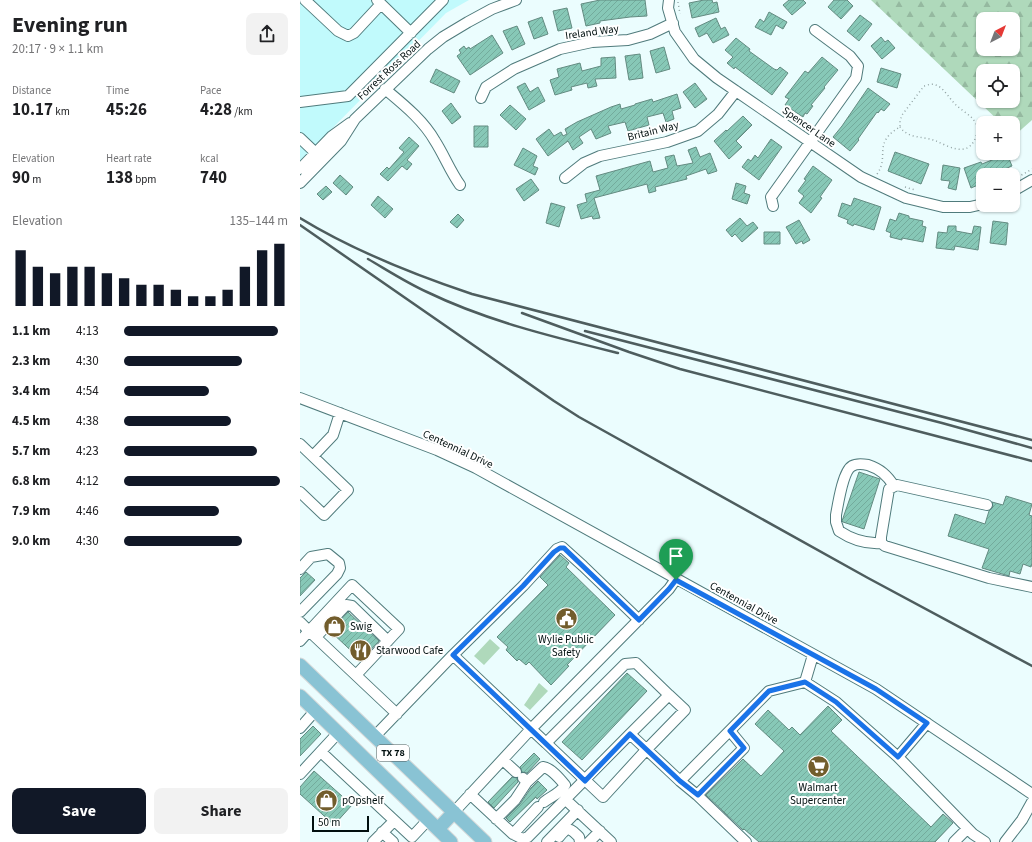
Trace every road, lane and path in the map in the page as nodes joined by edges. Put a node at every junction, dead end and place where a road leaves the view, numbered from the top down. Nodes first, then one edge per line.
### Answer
1 (305, 0) edge
2 (443, 0) edge
3 (516, 0) edge
4 (668, 0) edge
5 (379, 2) edge
6 (673, 24) junction
7 (815, 30) dead end
8 (411, 33) junction
9 (385, 89) junction
10 (736, 91) junction
11 (481, 98) dead end
12 (300, 102) edge
13 (900, 128) junction
14 (300, 138) edge
15 (810, 142) junction
16 (319, 156) junction
17 (305, 165) edge
18 (1032, 169) edge
19 (1020, 176) edge
20 (565, 178) dead end
21 (875, 178) dead end
22 (1032, 180) edge
23 (300, 183) edge
24 (460, 184) dead end
25 (1020, 187) edge
26 (773, 206) dead end
27 (976, 206) edge
28 (300, 398) edge
29 (340, 413) junction
30 (300, 444) edge
31 (313, 456) junction
32 (894, 486) junction
33 (300, 492) edge
34 (987, 505) dead end
35 (881, 543) junction
36 (300, 569) edge
37 (676, 580) junction
38 (1032, 587) edge
39 (300, 612) edge
40 (639, 620) junction
41 (300, 622) edge
42 (313, 634) junction
43 (388, 641) junction
44 (300, 642) edge
45 (813, 654) junction
46 (453, 655) junction
47 (300, 665) edge
48 (356, 675) junction
49 (805, 682) junction
50 (669, 695) junction
51 (300, 696) edge
52 (315, 711) junction
53 (397, 714) junction
54 (927, 723) junction
55 (300, 728) edge
56 (531, 729) junction
57 (730, 731) junction
58 (338, 734) junction
59 (630, 734) junction
60 (375, 736) junction
61 (546, 743) junction
62 (647, 749) junction
63 (321, 752) junction
64 (898, 757) junction
65 (503, 760) junction
66 (300, 774) edge
67 (522, 777) junction
68 (585, 781) junction
69 (680, 781) junction
70 (470, 794) junction
71 (1032, 794) edge
72 (698, 795) junction
73 (566, 800) junction
74 (1032, 802) edge
75 (578, 810) junction
76 (454, 812) junction
77 (496, 819) junction
78 (394, 820) junction
79 (433, 825) junction
80 (967, 829) junction
81 (600, 831) junction
82 (382, 832) junction
83 (513, 834) junction
84 (524, 841) edge
85 (373, 842) edge
86 (392, 842) edge
87 (451, 842) edge
88 (485, 842) edge
89 (547, 842) edge
90 (553, 842) edge
91 (580, 842) edge
92 (589, 842) edge
93 (611, 842) edge
94 (746, 842) edge
95 (954, 842) edge
96 (984, 842) edge
97 (1005, 842) edge

1 - 5 street
2 - 8 street
3 - 9 street, Forrest Ross Road
4 - 6 street, Spencer Lane
5 - 8 street
6 - 10 street, Spencer Lane
6 - 11 street, Ireland Way
7 - 15 street
8 - 12 street
9 - 16 street, Forrest Ross Road
9 - 24 street
10 - 15 street, Spencer Lane
10 - 20 street, Britain Way
13 - 13 path
13 - 21 path
14 - 16 street
15 - 26 street
15 - 27 street, Spencer Lane
16 - 17 street, Forrest Ross Road
17 - 23 street, Forrest Ross Road
18 - 19 path
22 - 25 street
28 - 29 street, Centennial Drive
29 - 31 street
29 - 37 street, Centennial Drive
30 - 31 street
31 - 33 street
32 - 34 street
32 - 35 street
32 - 35 street
35 - 38 street
36 - 39 street
37 - 40 street
37 - 45 street, Centennial Drive
40 - 46 street
40 - 56 street
41 - 42 street
42 - 43 street
42 - 43 street
42 - 44 street
42 - 48 street
43 - 48 street
45 - 49 street
45 - 54 street, Centennial Drive
46 - 53 street
46 - 56 street
47 - 60 main road, TX 78
48 - 53 street
49 - 57 street
49 - 64 street
50 - 59 street
50 - 61 street
50 - 62 street
51 - 52 main road, TX 78
52 - 55 street
52 - 58 main road, TX 78
53 - 60 street
54 - 64 street
54 - 71 street, Centennial Drive
56 - 61 street
56 - 65 street
57 - 69 street
57 - 72 street
58 - 63 street
58 - 79 main road, TX 78
59 - 62 street
59 - 68 street
60 - 76 main road, TX 78
61 - 68 street
62 - 68 street
62 - 69 street
63 - 66 street
63 - 78 street
64 - 80 street
65 - 67 street
65 - 70 street
67 - 77 street
67 - 83 street
68 - 73 street
69 - 72 street
70 - 76 street
70 - 77 street
72 - 94 street
73 - 75 street
73 - 84 street
74 - 97 street
75 - 81 street
75 - 89 street
76 - 79 main road
76 - 88 main road, TX 78
77 - 83 street
78 - 79 street
78 - 82 street
79 - 87 main road, TX 78
80 - 95 street
80 - 96 street
81 - 92 street
81 - 93 street
82 - 85 street
82 - 86 street
83 - 84 street
90 - 91 street

